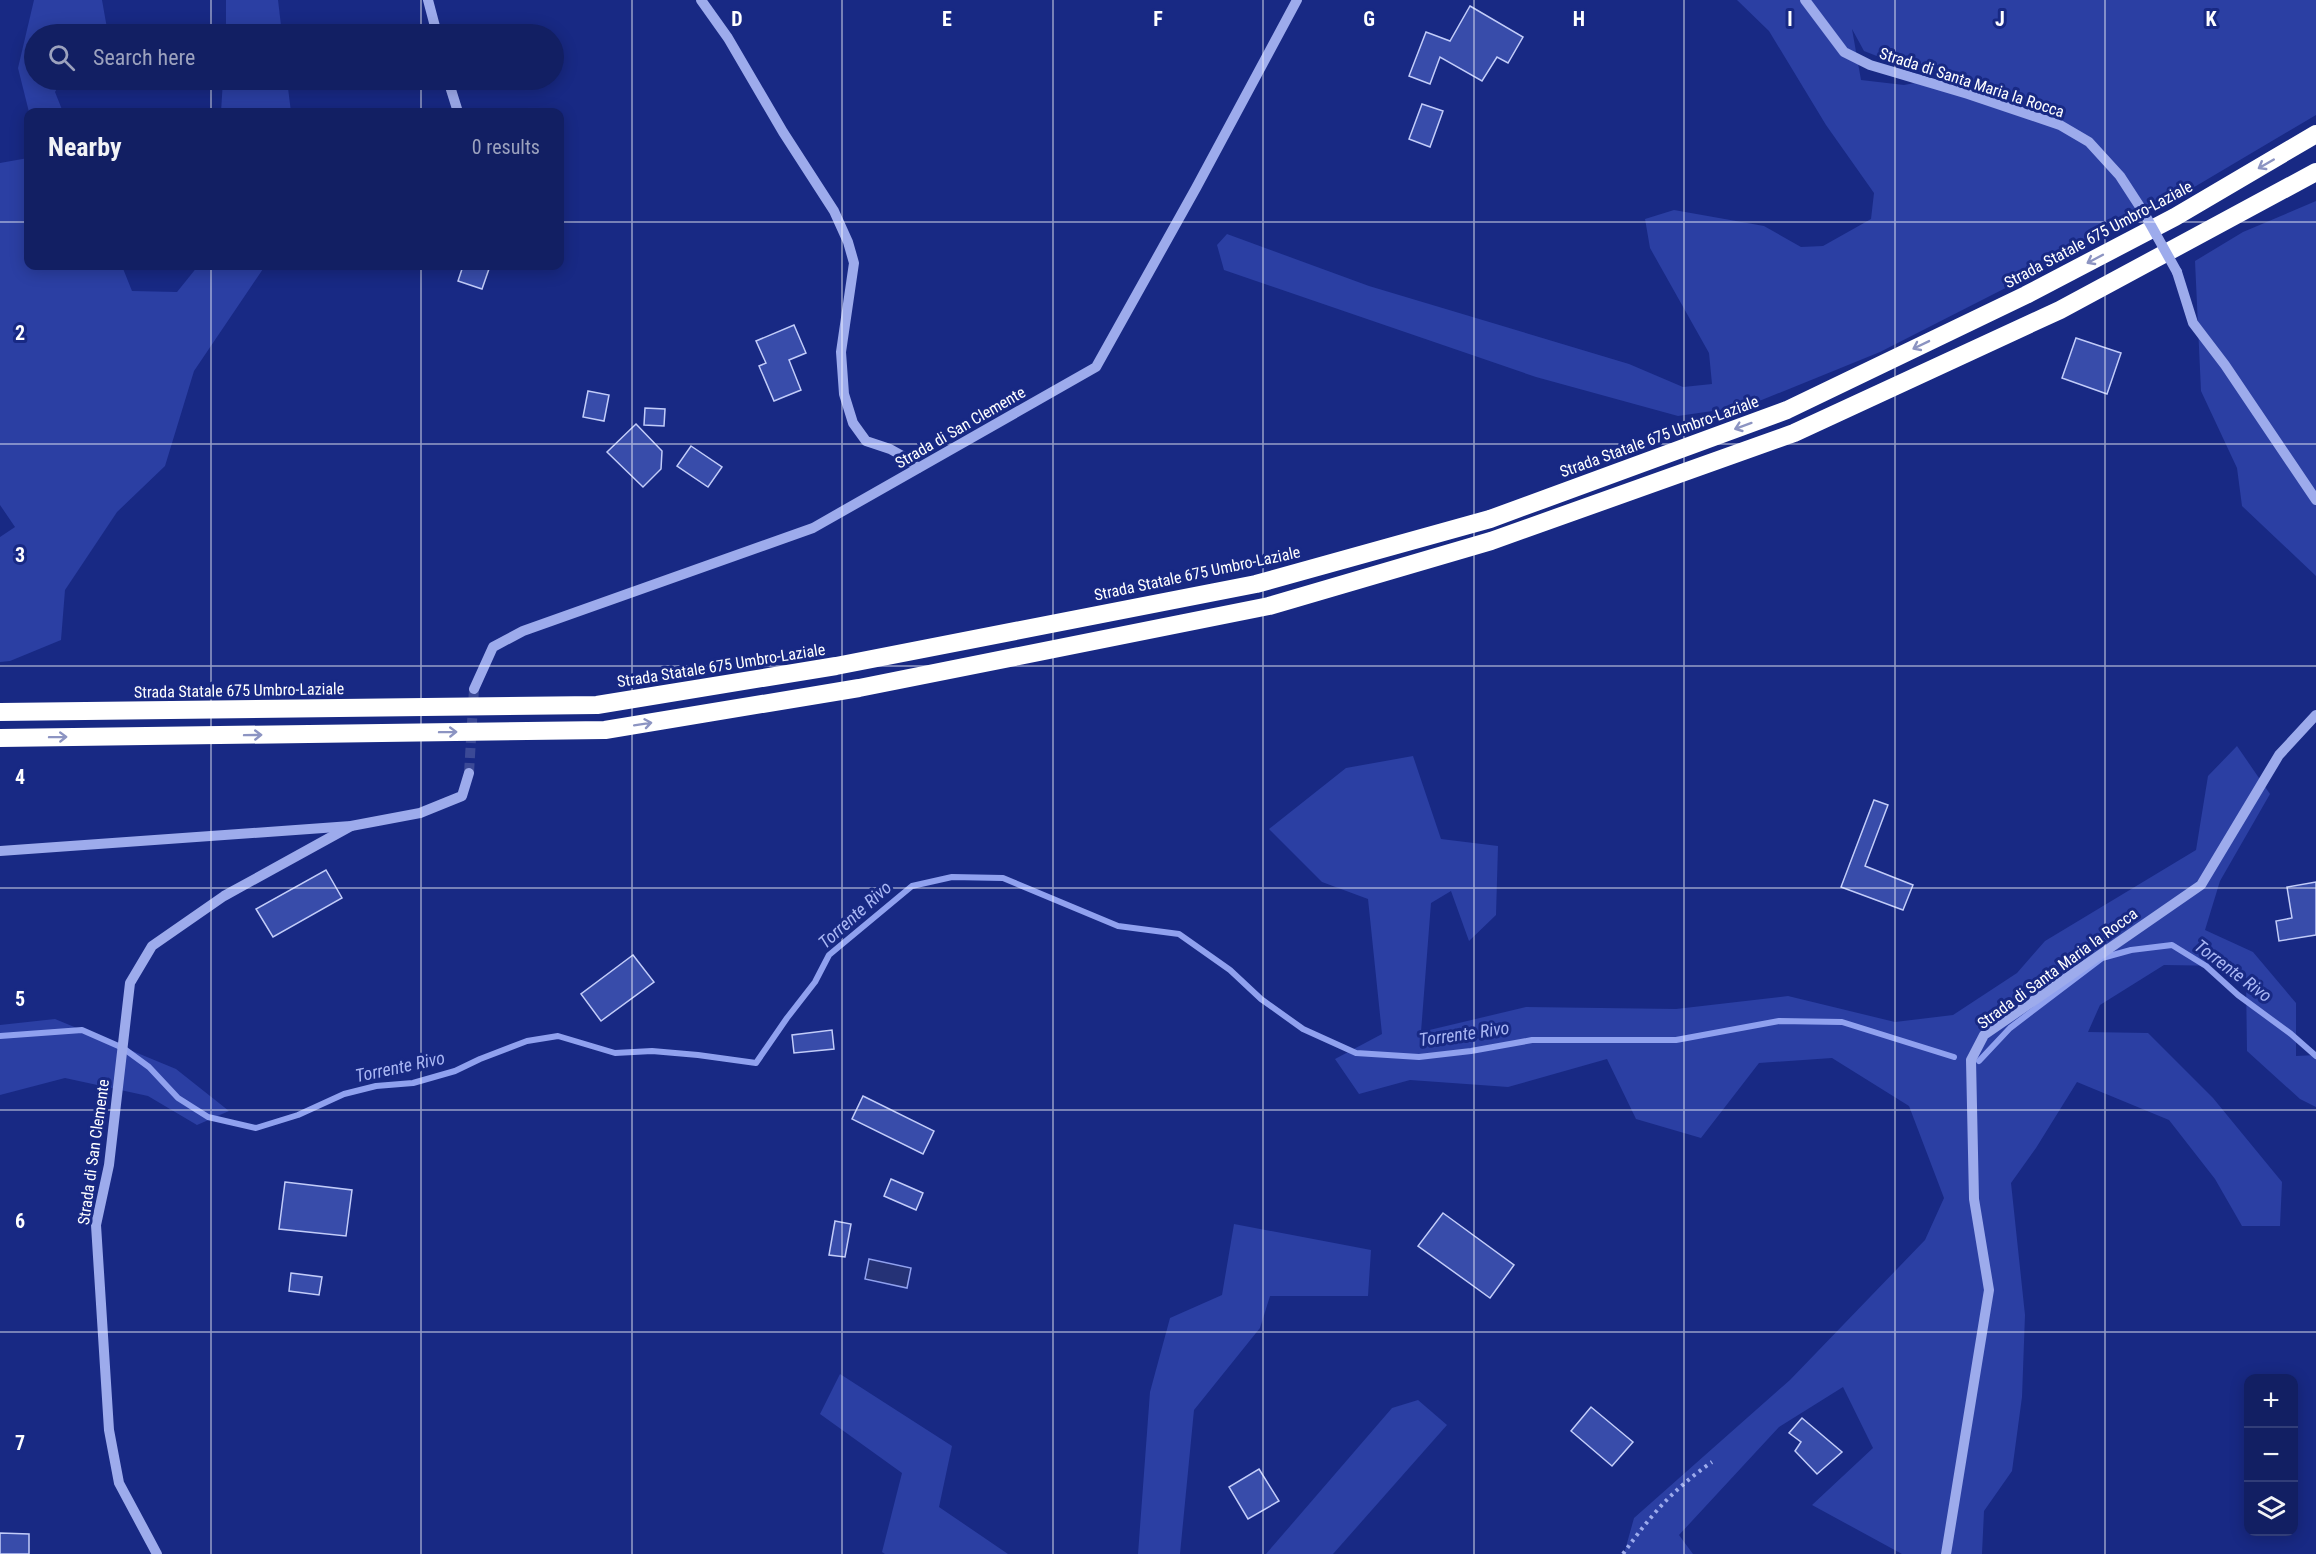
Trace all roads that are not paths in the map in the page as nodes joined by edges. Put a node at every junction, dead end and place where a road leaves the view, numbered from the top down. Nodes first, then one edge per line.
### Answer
1 (428, 0) edge
2 (701, 0) edge
3 (1297, 0) edge
4 (1805, 0) edge
5 (434, 24) edge
6 (450, 90) edge
7 (457, 108) edge
8 (2316, 134) edge
9 (2316, 172) edge
10 (918, 468) junction
11 (2316, 500) edge
12 (474, 689) tunnel mouth
13 (0, 712) edge
14 (2316, 715) edge
15 (0, 738) edge
16 (469, 773) tunnel mouth
17 (351, 826) junction
18 (0, 851) edge
19 (158, 1554) edge
20 (1946, 1554) edge

1 - 5 street
2 - 10 street
3 - 10 street, Strada di San Clemente
4 - 11 street, Strada di Santa Maria la Rocca, bridge
6 - 7 street
8 -> 13 highway, Strada Statale 675 Umbro-Laziale
15 -> 9 highway
10 - 12 street, Strada di San Clemente
14 - 20 street, Strada di Santa Maria la Rocca
16 - 17 street, Strada di San Clemente
17 - 18 street, Strada di San Clemente
17 - 19 street, Strada di San Clemente

